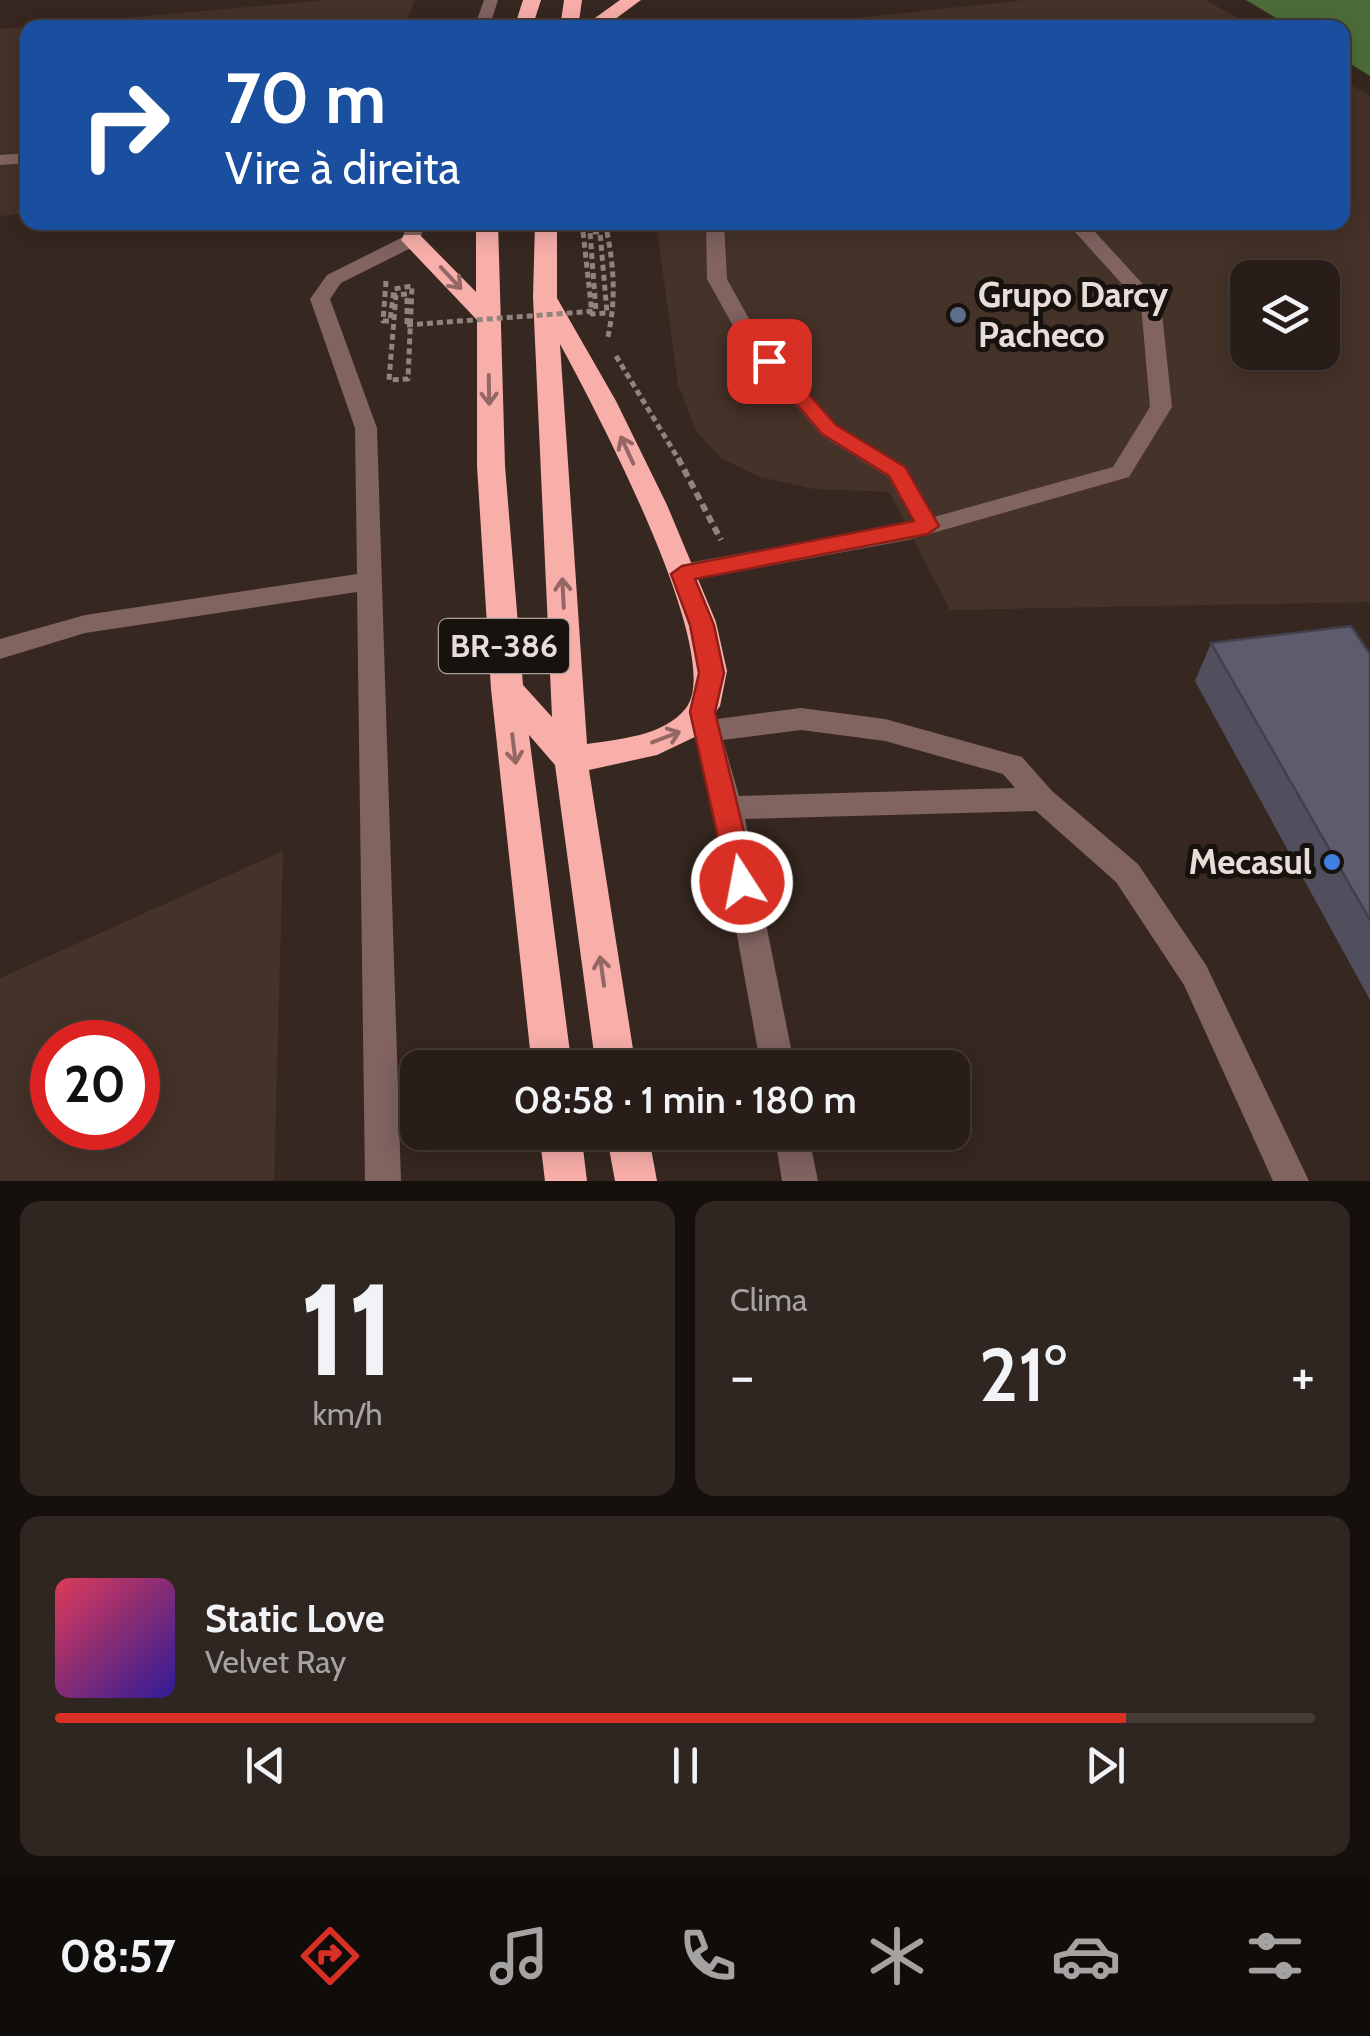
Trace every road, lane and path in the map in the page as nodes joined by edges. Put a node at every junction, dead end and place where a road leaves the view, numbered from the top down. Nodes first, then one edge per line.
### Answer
1 (632, 0) edge
2 (602, 20) edge
3 (487, 230) edge
4 (546, 230) edge
5 (583, 230) edge
6 (607, 230) edge
7 (715, 230) edge
8 (1082, 230) edge
9 (414, 231) edge
10 (368, 262) junction
11 (544, 297) junction
12 (592, 311) edge
13 (592, 311) edge
14 (592, 311) edge
15 (592, 311) edge
16 (488, 318) junction
17 (410, 325) edge
18 (410, 325) edge
19 (410, 325) edge
20 (410, 325) edge
21 (928, 526) junction
22 (734, 564) junction
23 (682, 574) junction
24 (370, 581) junction
25 (0, 649) edge
26 (507, 689) junction
27 (705, 722) junction
28 (572, 760) junction
29 (1042, 799) junction
30 (728, 808) junction
31 (550, 1050) edge
32 (613, 1050) edge
33 (775, 1050) edge
34 (562, 1150) edge
35 (630, 1150) edge
36 (794, 1150) edge
37 (382, 1181) edge
38 (566, 1181) edge
39 (636, 1181) edge
40 (800, 1181) edge
41 (1291, 1181) edge

1 - 2 highway
3 - 16 highway, BR-386
4 - 11 highway, BR-386
5 - 15 path, bridge
6 - 22 path
7 - 21 street
8 - 21 street
9 - 10 street
9 -> 16 highway
10 - 17 path, bridge
10 - 24 street
23 -> 11 highway
28 -> 11 highway, BR-386
12 - 20 path, bridge
13 - 14 path, bridge
16 -> 26 highway, BR-386
18 - 19 path, bridge
21 - 22 street
22 - 23 street
23 - 27 highway
24 - 25 street
24 - 37 street
26 - 28 highway
26 -> 31 highway, BR-386
28 -> 27 highway
27 - 29 street
27 - 30 street
32 -> 28 highway, BR-386
29 - 30 street
29 - 41 street
30 - 33 street
34 - 38 highway
35 - 39 highway
36 - 40 street

